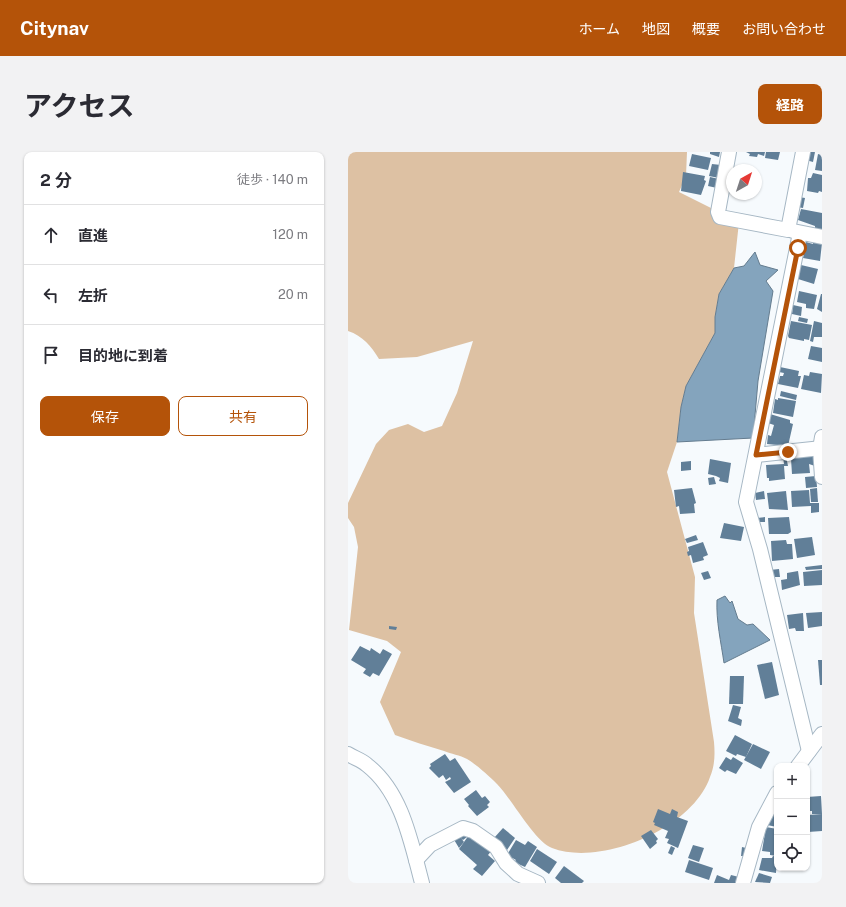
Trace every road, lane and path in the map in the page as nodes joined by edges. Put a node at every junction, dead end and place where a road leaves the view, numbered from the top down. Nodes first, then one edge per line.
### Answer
1 (729, 152) edge
2 (803, 152) edge
3 (794, 231) junction
4 (822, 237) edge
5 (821, 445) edge
6 (756, 455) junction
7 (822, 477) edge
8 (822, 734) edge
9 (809, 751) junction
10 (348, 754) edge
11 (800, 763) edge
12 (774, 798) edge
13 (416, 860) junction
14 (422, 883) edge
15 (538, 883) edge
16 (743, 883) edge

1 - 3 street
2 - 3 street
3 - 4 street
3 - 6 street
5 - 6 street
5 - 7 street
6 - 9 street
8 - 9 street
9 - 11 street
10 - 13 street
12 - 16 street
13 - 14 street
13 - 15 street

